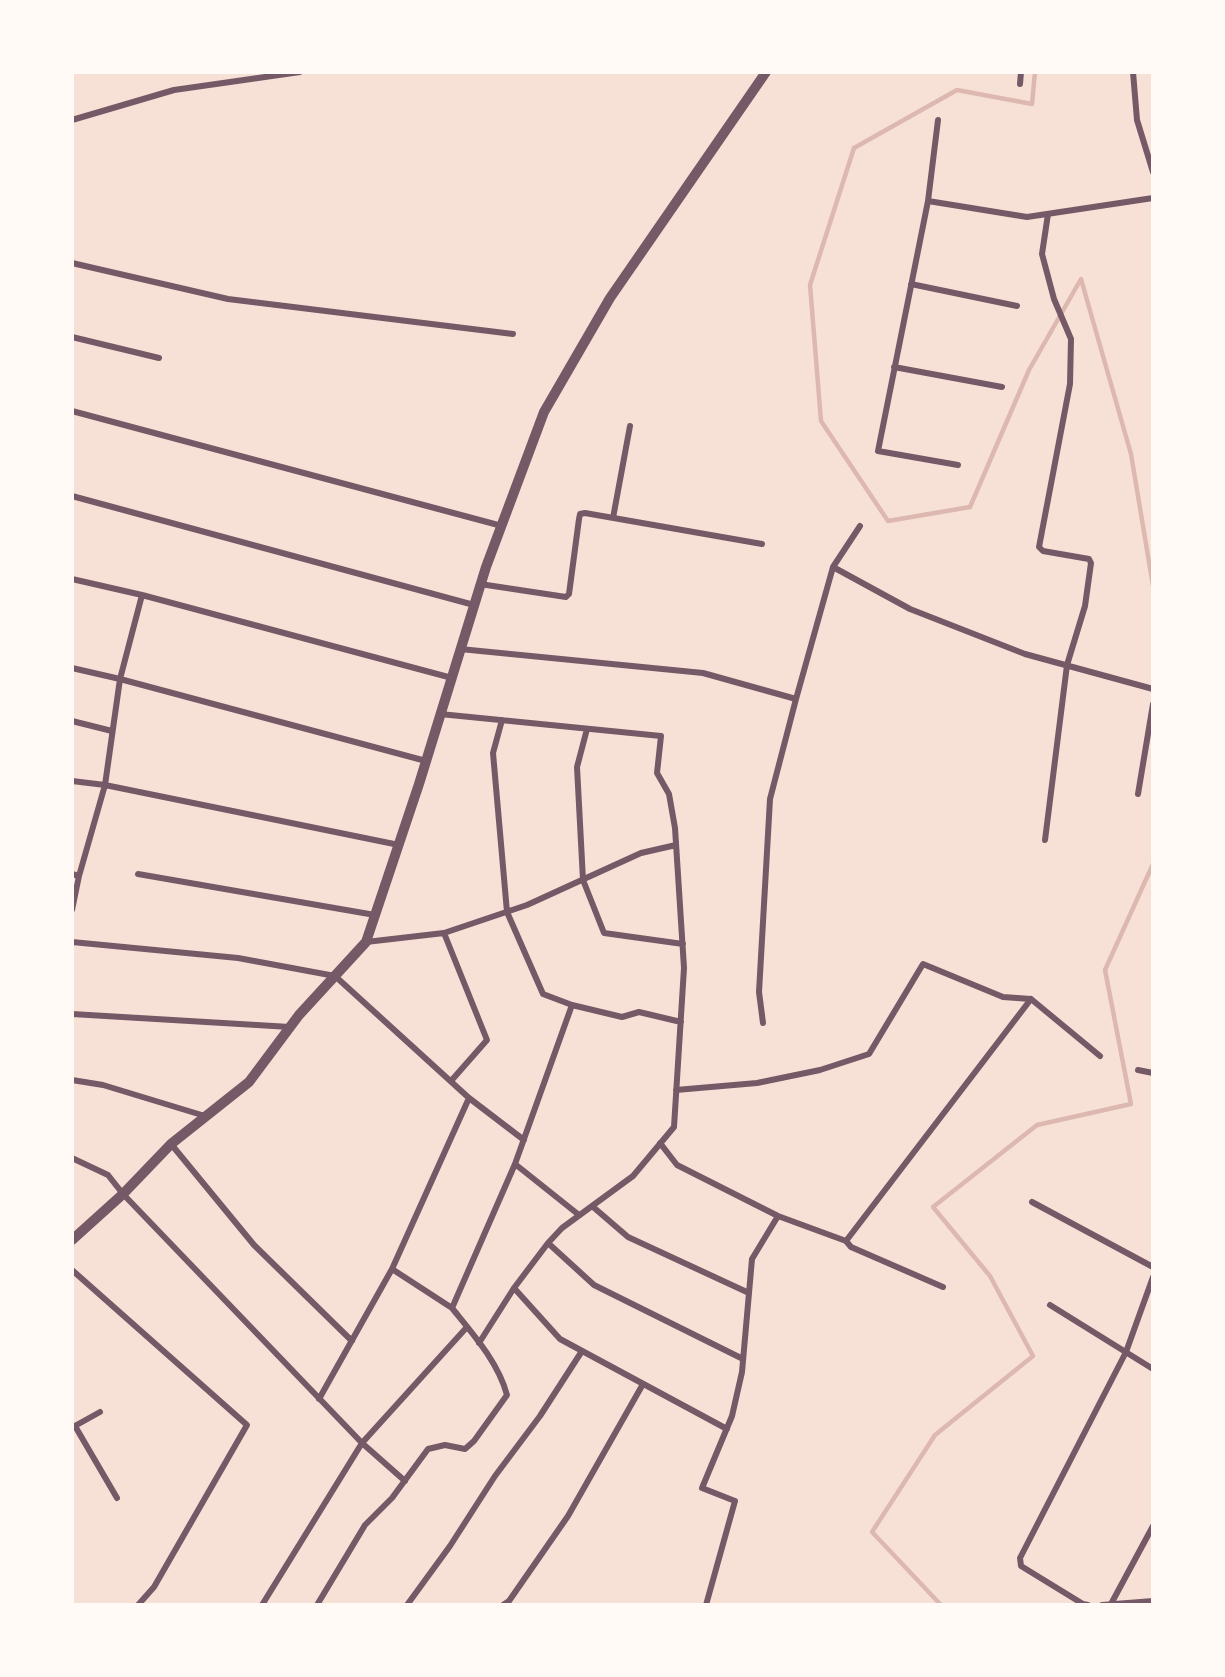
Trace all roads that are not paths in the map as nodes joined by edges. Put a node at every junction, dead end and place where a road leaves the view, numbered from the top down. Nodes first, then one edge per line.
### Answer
1 (300, 72) edge
2 (766, 72) edge
3 (1022, 72) edge
4 (1133, 72) edge
5 (1020, 84) dead end
6 (72, 120) edge
7 (938, 120) dead end
8 (1153, 171) edge
9 (1153, 198) edge
10 (928, 201) junction
11 (1048, 214) junction
12 (72, 262) edge
13 (911, 284) junction
14 (1017, 306) dead end
15 (513, 334) dead end
16 (72, 337) edge
17 (159, 358) dead end
18 (894, 367) junction
19 (1002, 387) dead end
20 (72, 411) edge
21 (630, 426) dead end
22 (958, 465) dead end
23 (72, 496) edge
24 (613, 518) junction
25 (501, 526) junction
26 (860, 526) dead end
27 (762, 544) dead end
28 (833, 567) junction
29 (72, 579) edge
30 (480, 584) junction
31 (142, 595) junction
32 (474, 605) junction
33 (460, 649) junction
34 (1067, 665) junction
35 (72, 668) edge
36 (452, 678) junction
37 (120, 679) junction
38 (1153, 689) edge
39 (796, 699) junction
40 (1153, 704) edge
41 (440, 714) junction
42 (501, 720) junction
43 (72, 721) edge
44 (587, 729) junction
45 (112, 731) junction
46 (426, 761) junction
47 (72, 782) edge
48 (105, 785) junction
49 (1138, 794) dead end
50 (1045, 840) dead end
51 (399, 845) junction
52 (676, 845) junction
53 (138, 874) dead end
54 (75, 875) edge
55 (583, 880) junction
56 (72, 910) edge
57 (507, 912) junction
58 (375, 915) junction
59 (444, 933) junction
60 (72, 942) edge
61 (366, 942) junction
62 (683, 944) junction
63 (335, 976) junction
64 (1030, 999) junction
65 (572, 1005) junction
66 (72, 1014) edge
67 (681, 1022) junction
68 (763, 1023) dead end
69 (290, 1027) junction
70 (1100, 1056) dead end
71 (1138, 1070) dead end
72 (1153, 1073) edge
73 (72, 1080) edge
74 (451, 1081) junction
75 (676, 1090) junction
76 (469, 1098) junction
77 (205, 1116) junction
78 (524, 1140) junction
79 (660, 1143) junction
80 (171, 1144) junction
81 (72, 1158) edge
82 (515, 1164) junction
83 (123, 1194) junction
84 (1032, 1202) dead end
85 (592, 1206) junction
86 (579, 1215) junction
87 (778, 1216) junction
88 (74, 1236) edge
89 (846, 1241) junction
90 (548, 1243) junction
91 (1153, 1267) edge
92 (392, 1269) junction
93 (72, 1270) edge
94 (1153, 1277) edge
95 (943, 1287) dead end
96 (514, 1288) junction
97 (749, 1293) junction
98 (1050, 1305) dead end
99 (452, 1308) junction
100 (467, 1327) junction
101 (352, 1341) junction
102 (479, 1342) junction
103 (582, 1351) junction
104 (1126, 1352) junction
105 (743, 1359) junction
106 (1153, 1369) edge
107 (643, 1384) junction
108 (319, 1399) junction
109 (100, 1412) dead end
110 (74, 1426) edge
111 (727, 1429) junction
112 (362, 1443) junction
113 (405, 1481) junction
114 (117, 1498) dead end
115 (1153, 1526) edge
116 (1153, 1600) edge
117 (1111, 1604) edge
118 (138, 1605) edge
119 (262, 1605) edge
120 (317, 1605) edge
121 (407, 1605) edge
122 (503, 1605) edge
123 (706, 1605) edge
124 (1088, 1605) edge
125 (1102, 1605) edge

1 - 6 street
2 - 25 street
3 - 5 street
4 - 8 street
7 - 10 street
9 - 11 street
10 - 11 street
10 - 13 street
11 - 34 street
12 - 15 street
13 - 14 street
13 - 18 street
16 - 17 street
18 - 19 street
18 - 22 street
20 - 25 street
21 - 24 street
23 - 32 street
24 - 27 street
24 - 30 street
25 - 30 street
26 - 28 street
28 - 34 street
28 - 39 street
29 - 31 street
30 - 32 street
31 - 36 street
31 - 37 street
32 - 33 street
33 - 36 street
33 - 39 street
34 - 38 street
34 - 50 street
35 - 37 street
36 - 41 street
37 - 45 street
37 - 46 street
39 - 68 street
40 - 49 street
41 - 42 street
41 - 46 street
42 - 44 street
42 - 57 street
43 - 45 street
44 - 52 street
44 - 55 street
45 - 48 street
46 - 51 street
47 - 48 street
48 - 51 street
48 - 54 street
51 - 58 street
52 - 55 street
52 - 62 street
53 - 58 street
54 - 56 street
55 - 57 street
55 - 62 street
57 - 59 street
57 - 65 street
58 - 61 street
59 - 61 street
59 - 74 street
60 - 63 street
61 - 63 street
62 - 67 street
63 - 69 street
63 - 74 street
64 - 70 street
64 - 75 street
64 - 89 street
65 - 67 street
65 - 78 street
66 - 69 street
67 - 75 street
69 - 77 street
71 - 72 street
73 - 77 street
74 - 76 street
75 - 79 street
76 - 78 street
76 - 92 street
77 - 80 street
78 - 82 street
79 - 85 street
79 - 87 street
80 - 83 street
80 - 101 street
81 - 83 street
82 - 86 street
82 - 99 street
83 - 88 street
83 - 108 street
84 - 91 street
85 - 86 street
85 - 97 street
86 - 90 street
87 - 89 street
87 - 97 street
89 - 95 street
90 - 96 street
90 - 105 street
92 - 99 street
92 - 101 street
93 - 118 street
94 - 104 street
96 - 102 street
96 - 103 street
97 - 105 street
98 - 104 street
99 - 100 street
100 - 102 street
100 - 112 street
101 - 108 street
102 - 113 street
103 - 107 street
103 - 121 street
104 - 106 street
104 - 124 street
105 - 111 street
107 - 111 street
107 - 122 street
108 - 112 street
109 - 110 street
110 - 114 street
111 - 123 street
112 - 113 street
112 - 119 street
113 - 120 street
115 - 117 street
116 - 117 street
117 - 125 street

